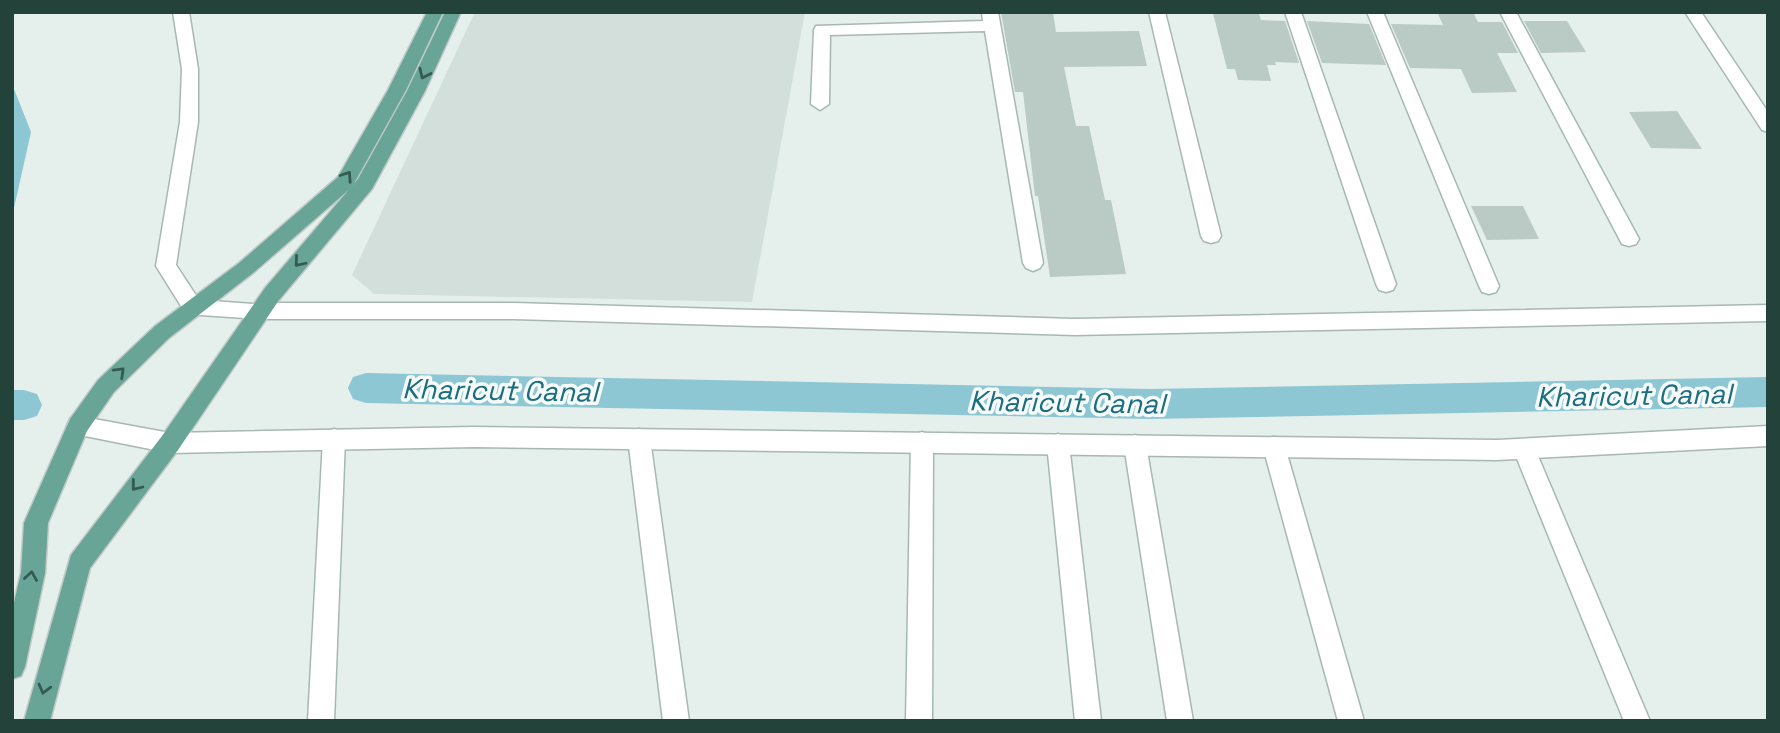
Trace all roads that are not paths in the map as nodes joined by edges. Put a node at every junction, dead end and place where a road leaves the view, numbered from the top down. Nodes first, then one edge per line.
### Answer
1 (181, 12) edge
2 (435, 12) edge
3 (453, 12) edge
4 (1157, 12) edge
5 (1293, 12) edge
6 (1375, 12) edge
7 (1508, 12) edge
8 (1693, 12) edge
9 (991, 19) edge
10 (820, 104) dead end
11 (1768, 125) edge
12 (1211, 236) dead end
13 (1629, 239) dead end
14 (1033, 263) dead end
15 (1386, 284) dead end
16 (1489, 286) dead end
17 (193, 308) junction
18 (261, 311) junction
19 (1768, 313) edge
20 (78, 426) junction
21 (1768, 436) edge
22 (334, 439) junction
23 (639, 439) junction
24 (922, 442) junction
25 (170, 443) junction
26 (1058, 444) junction
27 (1135, 445) junction
28 (1274, 447) junction
29 (1524, 449) junction
30 (12, 667) edge
31 (37, 721) edge
32 (321, 721) edge
33 (676, 721) edge
34 (919, 721) edge
35 (1088, 721) edge
36 (1180, 721) edge
37 (1351, 721) edge
38 (1637, 721) edge

1 - 17 street
17 -> 2 main road
3 -> 18 main road
4 - 12 street
5 - 15 street
6 - 16 street
7 - 13 street
8 - 11 street
9 - 10 street
9 - 14 street
17 - 18 street
20 -> 17 main road
18 - 19 street
18 - 25 main road
20 - 25 street
30 -> 20 main road
21 - 29 street
22 - 23 street
22 - 25 street
22 - 32 street
23 - 24 street
23 - 33 street
24 - 26 street
24 - 34 street
25 -> 31 main road
26 - 27 street
26 - 35 street
27 - 28 street
27 - 36 street
28 - 29 street
28 - 37 street
29 - 38 street

